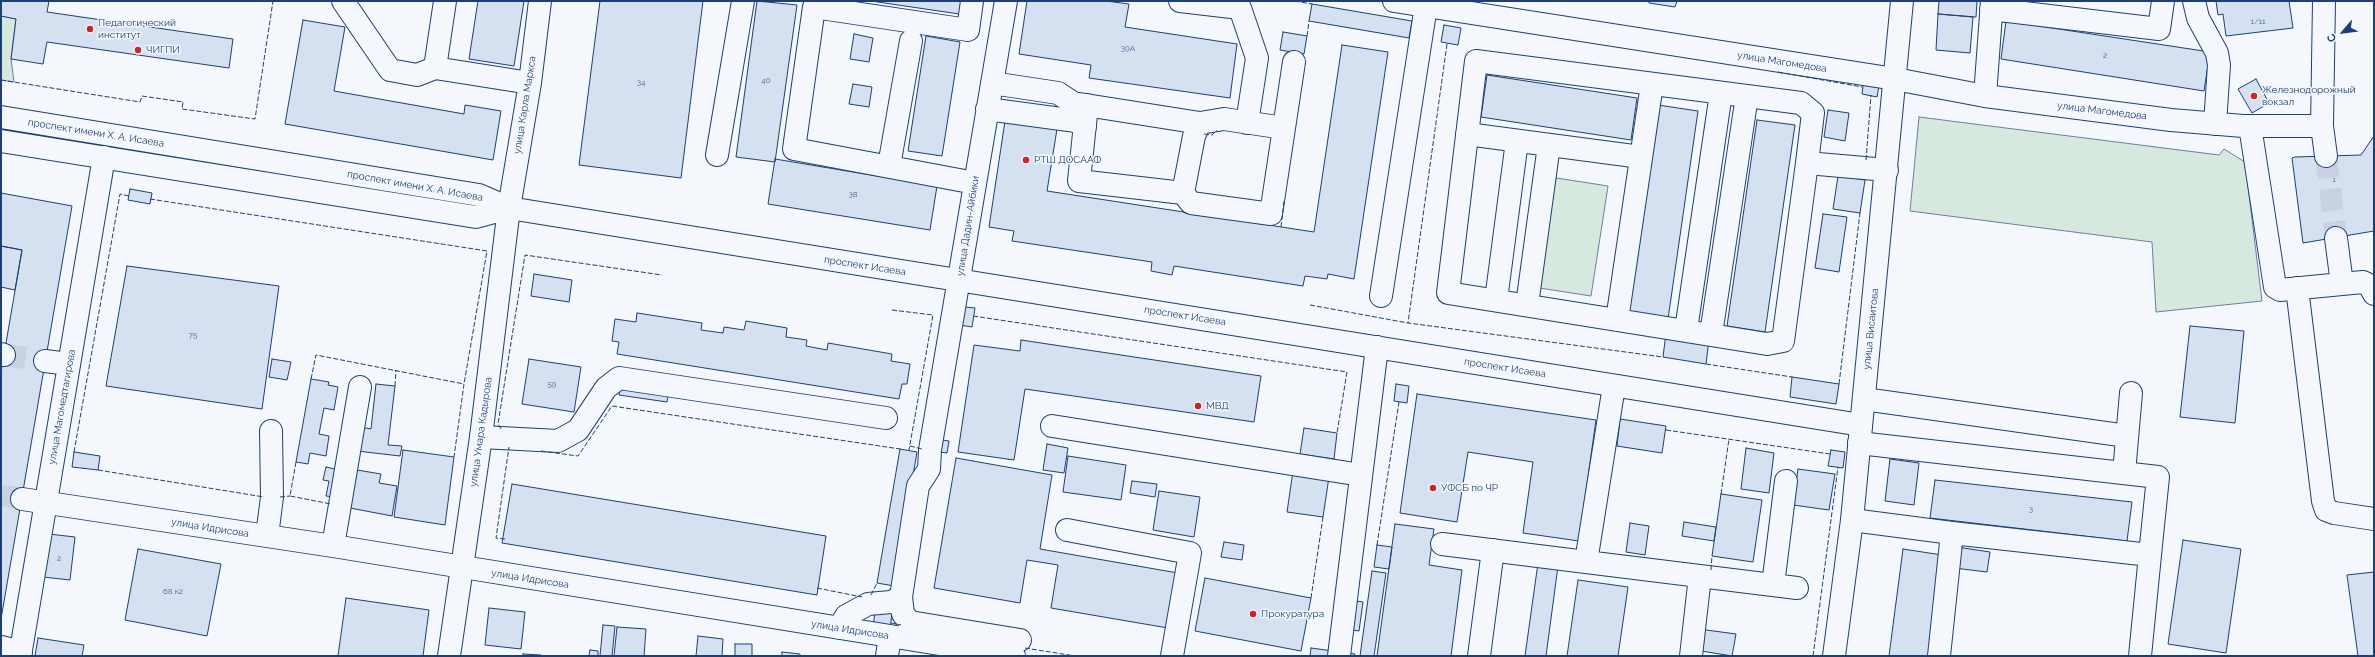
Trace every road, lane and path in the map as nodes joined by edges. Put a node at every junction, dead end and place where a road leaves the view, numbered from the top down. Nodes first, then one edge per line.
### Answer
1 (343, 1) edge
2 (445, 1) edge
3 (540, 1) edge
4 (743, 1) edge
5 (972, 1) edge
6 (1006, 1) edge
7 (1180, 1) edge
8 (1394, 1) edge
9 (1902, 1) edge
10 (2163, 1) edge
11 (2194, 1) edge
12 (2324, 1) edge
13 (1991, 5) edge
14 (1426, 6) junction
15 (1450, 6) edge
16 (911, 41) dead end
17 (1294, 62) dead end
18 (435, 68) junction
19 (1895, 79) junction
20 (530, 83) junction
21 (992, 83) junction
22 (1652, 84) junction
23 (1721, 93) junction
24 (1747, 96) junction
25 (1985, 96) junction
26 (1087, 105) junction
27 (987, 109) junction
28 (1, 117) edge
29 (1200, 123) junction
30 (1247, 123) junction
31 (2215, 124) junction
32 (2250, 126) junction
33 (2322, 126) junction
34 (1085, 127) junction
35 (1284, 128) junction
36 (1467, 134) junction
37 (1, 141) edge
38 (1517, 141) junction
39 (1549, 145) junction
40 (717, 155) dead end
41 (2326, 156) tunnel mouth
42 (1641, 157) junction
43 (104, 158) junction
44 (1807, 163) junction
45 (889, 166) junction
46 (1887, 170) junction
47 (975, 183) junction
48 (1183, 192) junction
49 (509, 208) junction
50 (2336, 238) tunnel mouth
51 (959, 281) junction
52 (2342, 284) junction
53 (2297, 288) junction
54 (2374, 294) edge
55 (1381, 296) dead end
56 (1496, 300) junction
57 (1527, 305) junction
58 (1617, 320) junction
59 (1686, 330) junction
60 (1711, 334) junction
61 (1377, 347) junction
62 (45, 360) tunnel mouth
63 (69, 364) junction
64 (1614, 386) junction
65 (360, 387) dead end
66 (2131, 393) dead end
67 (1864, 399) junction
68 (886, 418) dead end
69 (1052, 426) dead end
70 (271, 431) dead end
71 (1860, 434) junction
72 (2126, 436) junction
73 (481, 437) junction
74 (2124, 473) junction
75 (1361, 475) junction
76 (1786, 481) dead end
77 (22, 499) tunnel mouth
78 (46, 503) junction
79 (2374, 519) edge
80 (1852, 520) junction
81 (1067, 530) dead end
82 (1952, 532) junction
83 (267, 536) junction
84 (1442, 544) dead end
85 (333, 546) junction
86 (1493, 550) junction
87 (2150, 555) junction
88 (1586, 562) junction
89 (462, 568) junction
90 (1700, 576) junction
91 (1773, 585) junction
92 (1797, 588) dead end
93 (901, 597) junction
94 (839, 628) junction
95 (888, 646) edge
96 (1017, 648) edge
97 (14, 652) edge
98 (449, 656) edge
99 (1172, 656) edge
100 (1339, 656) edge
101 (1479, 656) edge
102 (1691, 656) edge
103 (1834, 656) edge
104 (1939, 656) edge
105 (2140, 656) edge

1 - 18 street
2 - 18 street
3 - 20 street, улица Карла Маркса
4 - 40 street
5 - 45 street
6 - 21 street, улица Дадин-Айбики
7 - 30 street
8 - 14 street, улица Магомедова
9 - 19 street, улица Висаитова
10 - 13 street
11 - 31 street
12 - 33 street
13 - 25 street
14 - 15 street, улица Магомедова
14 - 55 street
15 - 19 street, улица Магомедова
16 - 45 street
17 - 35 street
18 - 20 street
19 - 25 street, улица Магомедова
19 - 46 street, улица Висаитова
20 - 49 street, улица Карла Маркса
21 - 26 street
21 - 27 street, улица Дадин-Айбики
22 - 23 street
22 - 36 street
22 - 42 street
23 - 24 street
23 - 59 street
24 - 44 street
24 - 60 street
25 - 31 street, улица Магомедова
26 - 29 street
26 - 34 street
27 - 34 street
27 - 47 street, улица Дадин-Айбики
28 - 49 street, проспект имени Х. А. Исаева
29 - 30 street
29 - 48 street
30 - 35 street
31 - 32 street, улица Магомедова
32 - 33 street, улица Магомедова
32 - 53 street
33 - 41 street
34 - 48 street
35 - 48 street
36 - 38 street
36 - 56 street
37 - 43 street, проспект имени Х. А. Исаева
38 - 39 street
38 - 56 street
39 - 42 street
39 - 57 street
42 - 58 street
43 - 49 street, проспект имени Х. А. Исаева
43 - 63 street, улица Магомедтагирова
44 - 46 street
44 - 60 street
45 - 47 street
46 - 67 street, улица Висаитова
47 - 51 street, улица Дадин-Айбики
49 - 51 street, проспект Исаева
49 - 73 street, улица Умара Кадырова
50 - 52 street
51 - 61 street, проспект Исаева
51 - 93 street, улица Дадин-Айбики
52 - 53 street
52 - 54 street
53 - 79 street
56 - 57 street
57 - 58 street
58 - 59 street
59 - 60 street
61 - 64 street, проспект Исаева
61 - 75 street
62 - 63 street
63 - 78 street, улица Магомедтагирова
64 - 71 street, проспект Исаева
64 - 88 street
65 - 85 street
66 - 72 street
67 - 71 street, улица Висаитова
67 - 72 street
68 - 73 street
69 - 75 street
70 - 83 street
71 - 74 street, проспект Исаева
71 - 80 street, улица Висаитова
72 - 74 street
73 - 89 street, улица Умара Кадырова
74 - 87 street, проспект Исаева
75 - 100 street
76 - 91 street
77 - 78 street, улица Идрисова
78 - 83 street, улица Идрисова
78 - 97 street, улица Магомедтагирова
80 - 82 street
80 - 103 street, улица Висаитова
81 - 99 street
82 - 87 street
82 - 104 street
83 - 85 street, улица Идрисова
84 - 86 street
85 - 89 street, улица Идрисова
86 - 88 street
86 - 101 street
87 - 105 street
88 - 90 street
89 - 94 street, улица Идрисова
89 - 98 street, улица Умара Кадырова
90 - 91 street
90 - 102 street
91 - 92 street
93 - 94 street
93 - 96 street
94 - 95 street, улица Идрисова
95 - 96 street, улица Идрисова

